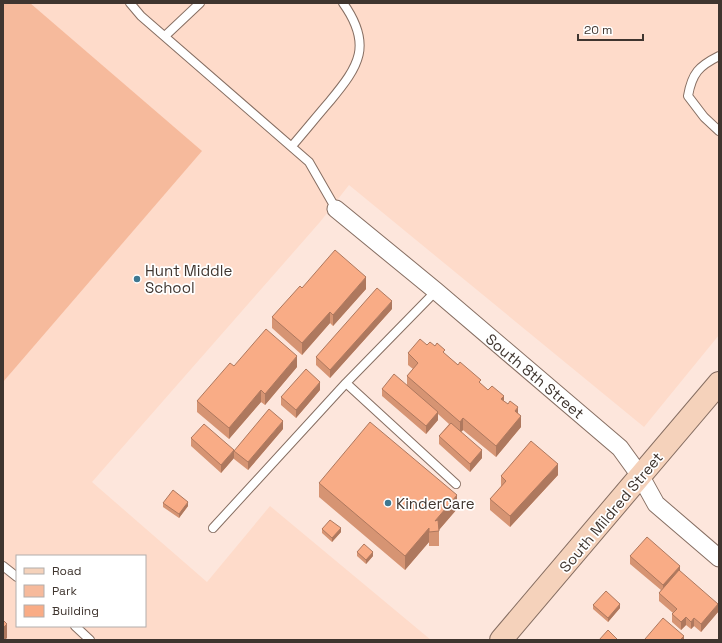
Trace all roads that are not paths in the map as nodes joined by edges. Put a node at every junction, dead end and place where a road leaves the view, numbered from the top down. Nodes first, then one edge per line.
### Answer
1 (130, 3) edge
2 (200, 3) edge
3 (343, 3) edge
4 (165, 36) junction
5 (719, 56) edge
6 (719, 130) edge
7 (292, 146) junction
8 (336, 209) joint
9 (436, 291) junction
10 (346, 383) junction
11 (719, 383) edge
12 (641, 477) junction
13 (456, 484) dead end
14 (213, 528) dead end
15 (719, 558) edge
16 (3, 566) edge
17 (16, 576) edge
18 (76, 627) edge
19 (90, 640) edge
20 (501, 640) edge

1 - 4 lane
2 - 4 lane
3 - 7 lane
4 - 7 lane
5 - 6 lane
7 - 8 lane
8 - 9 street, South 8th Street
9 - 10 lane
9 - 12 street, South 8th Street
10 - 13 lane
10 - 14 lane
11 - 12 main road, South Mildred Street
12 - 15 street, South 8th Street
12 - 20 main road, South Mildred Street
16 - 17 lane
18 - 19 lane

